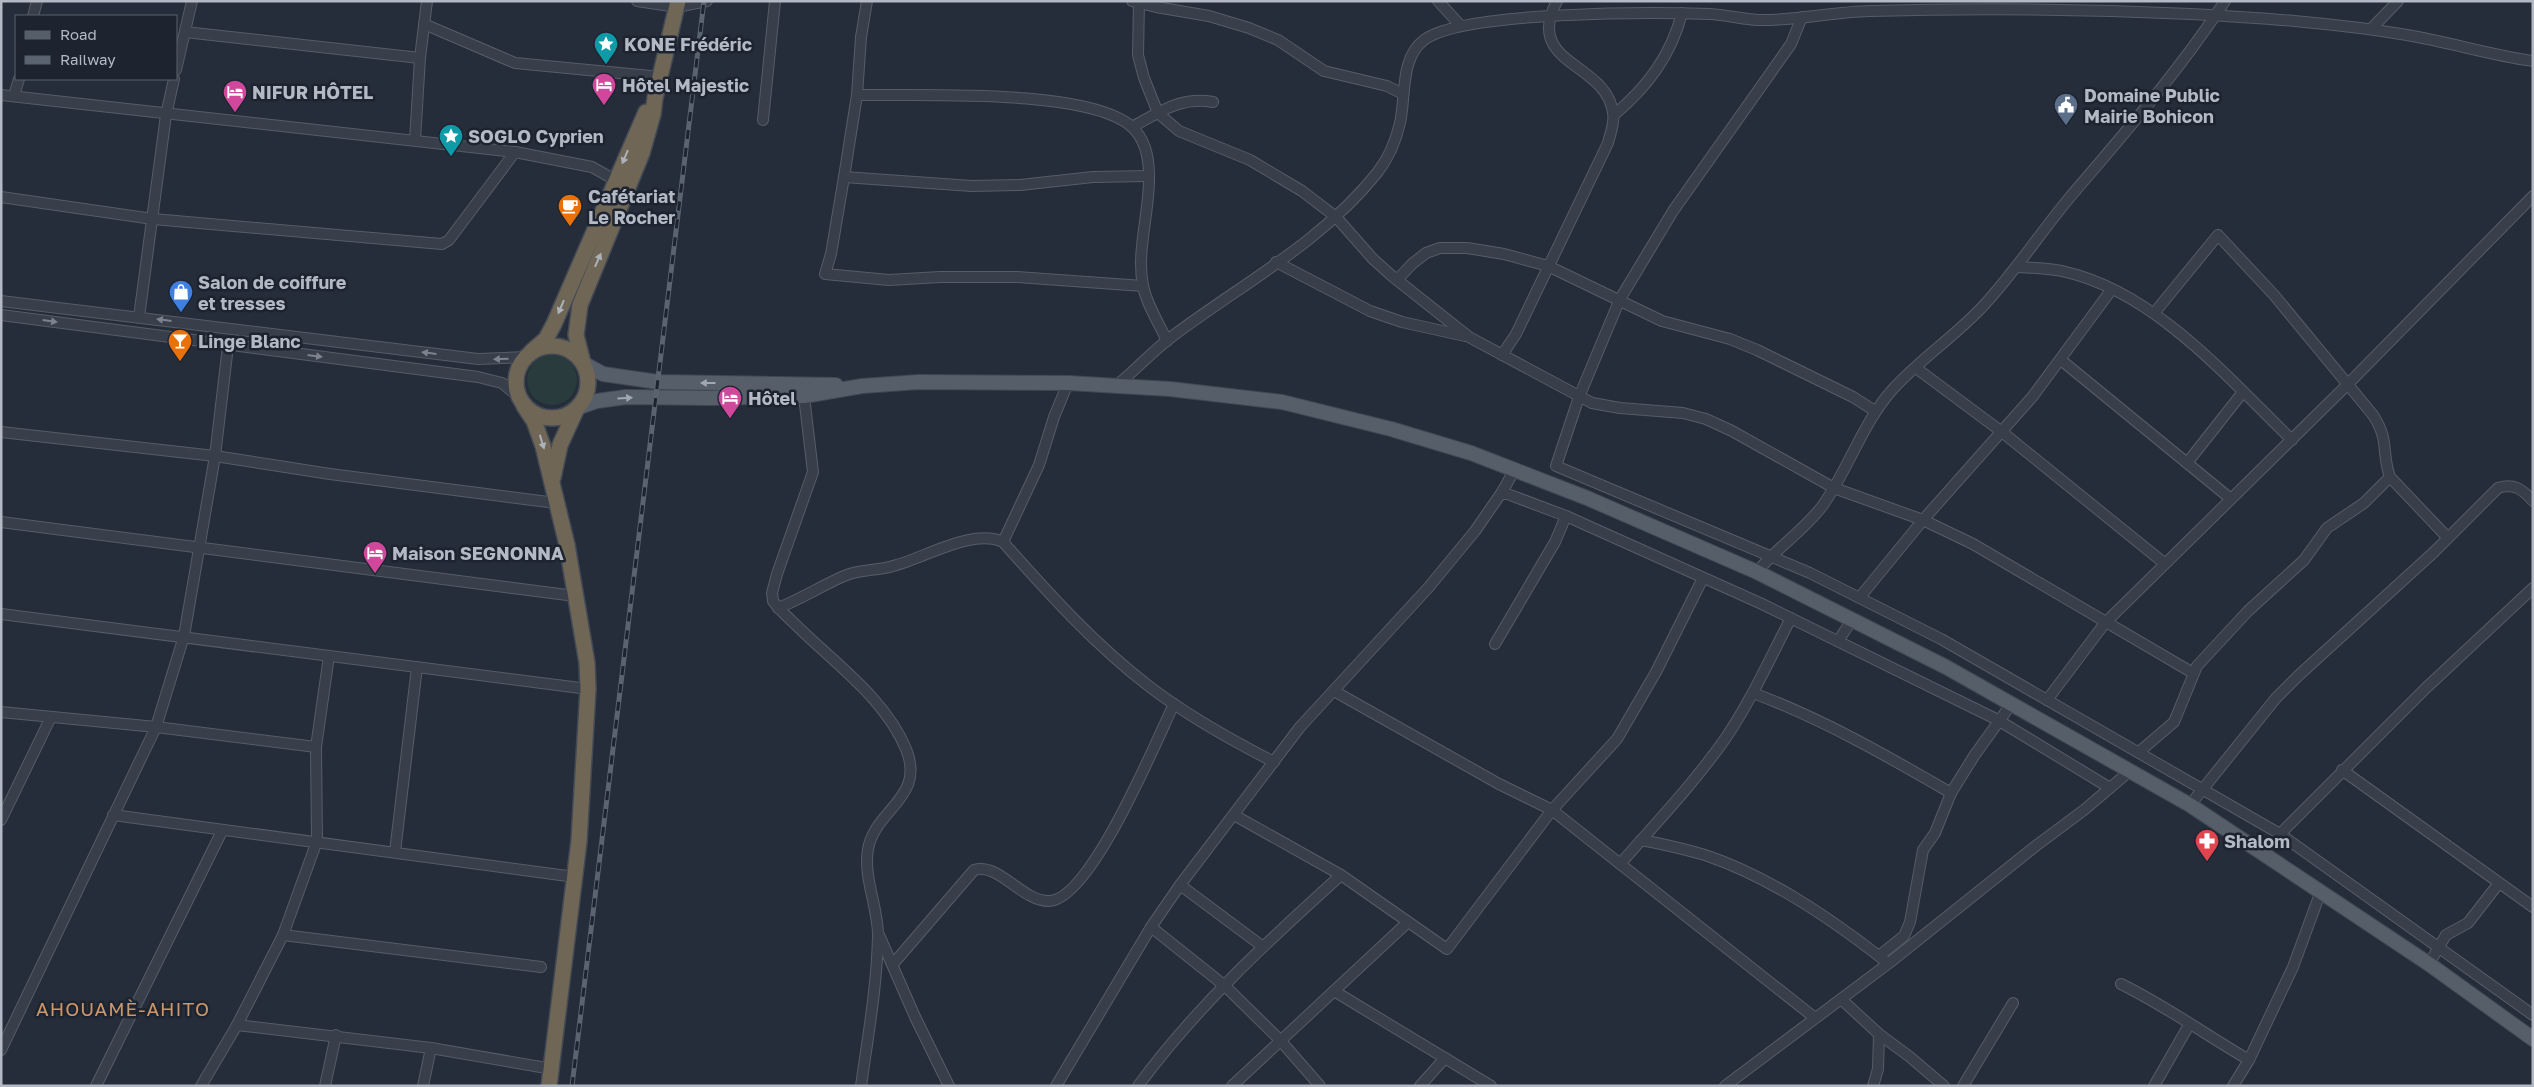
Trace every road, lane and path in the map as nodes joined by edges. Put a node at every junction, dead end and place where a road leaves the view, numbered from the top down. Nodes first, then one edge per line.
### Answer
1 (37, 1) edge
2 (192, 1) edge
3 (427, 1) edge
4 (637, 1) edge
5 (707, 1) edge
6 (775, 1) edge
7 (867, 1) edge
8 (1438, 1) edge
9 (1557, 1) edge
10 (2225, 1) edge
11 (2398, 1) edge
12 (1137, 2) edge
13 (678, 4) edge
14 (1682, 14) junction
15 (33, 15) edge
16 (1549, 16) junction
17 (2215, 16) junction
18 (1802, 17) junction
19 (424, 24) junction
20 (1460, 25) junction
21 (2371, 29) junction
22 (185, 32) junction
23 (420, 58) junction
24 (2533, 61) edge
25 (178, 62) edge
26 (661, 77) junction
27 (18, 80) edge
28 (174, 80) edge
29 (1403, 94) junction
30 (1, 95) edge
31 (857, 95) junction
32 (14, 96) junction
33 (655, 98) junction
34 (1213, 102) dead end
35 (1158, 113) junction
36 (166, 115) junction
37 (1614, 115) junction
38 (763, 120) dead end
39 (1132, 127) junction
40 (415, 140) junction
41 (515, 152) junction
42 (1149, 176) junction
43 (844, 177) junction
44 (615, 180) junction
45 (2533, 196) edge
46 (1, 197) edge
47 (1336, 217) junction
48 (153, 219) junction
49 (1276, 262) junction
50 (1548, 266) junction
51 (2017, 267) junction
52 (1397, 280) junction
53 (1143, 286) junction
54 (2112, 289) junction
55 (1620, 299) junction
56 (1, 301) edge
57 (2155, 312) junction
58 (1, 315) edge
59 (139, 317) junction
60 (1468, 337) junction
61 (1167, 341) junction
62 (228, 346) junction
63 (528, 354) junction
64 (1502, 355) junction
65 (2061, 360) junction
66 (584, 363) junction
67 (1916, 368) junction
68 (1068, 382) junction
69 (2347, 385) junction
70 (862, 386) junction
71 (1116, 386) junction
72 (2243, 392) junction
73 (804, 396) junction
74 (1579, 397) junction
75 (521, 401) junction
76 (577, 408) junction
77 (1875, 411) junction
78 (1, 432) edge
79 (2002, 432) junction
80 (2292, 440) junction
81 (214, 456) junction
82 (2187, 463) junction
83 (1515, 469) junction
84 (2390, 477) junction
85 (552, 482) junction
86 (1834, 488) junction
87 (1502, 492) junction
88 (2231, 499) junction
89 (2533, 501) edge
90 (556, 503) junction
91 (1566, 516) junction
92 (1923, 520) junction
93 (1, 522) edge
94 (2448, 538) junction
95 (1004, 542) junction
96 (198, 549) junction
97 (1769, 557) junction
98 (2164, 563) junction
99 (1757, 572) junction
100 (1703, 578) junction
101 (2533, 588) edge
102 (575, 596) junction
103 (1860, 597) junction
104 (778, 608) junction
105 (1, 614) edge
106 (1791, 618) junction
107 (1852, 620) junction
108 (2105, 623) junction
109 (184, 636) junction
110 (1838, 641) junction
111 (1495, 644) dead end
112 (329, 656) junction
113 (417, 667) junction
114 (2193, 673) junction
115 (588, 689) junction
116 (1334, 691) junction
117 (1753, 693) junction
118 (2047, 700) junction
119 (2012, 703) junction
120 (1174, 704) junction
121 (1, 712) edge
122 (50, 717) junction
123 (1998, 720) junction
124 (156, 727) junction
125 (316, 747) junction
126 (2138, 752) junction
127 (1274, 762) junction
128 (2131, 770) junction
129 (2342, 770) junction
130 (2110, 788) junction
131 (2204, 790) junction
132 (1951, 793) junction
133 (2190, 805) junction
134 (1552, 810) junction
135 (113, 815) junction
136 (1234, 815) junction
137 (1, 820) edge
138 (222, 831) junction
139 (2280, 834) junction
140 (1641, 840) junction
141 (317, 841) junction
142 (395, 852) junction
143 (1620, 864) junction
144 (1341, 875) junction
145 (576, 877) junction
146 (2499, 883) junction
147 (1180, 885) junction
148 (2321, 891) junction
149 (2533, 907) edge
150 (1408, 922) junction
151 (1151, 927) junction
152 (878, 933) junction
153 (283, 935) junction
154 (1262, 946) junction
155 (2437, 948) junction
156 (1879, 956) junction
157 (892, 964) junction
158 (1889, 964) junction
159 (2429, 964) junction
160 (540, 967) dead end
161 (2121, 984) dead end
162 (1225, 986) junction
163 (1334, 991) junction
164 (1841, 999) junction
165 (2013, 1003) dead end
166 (2533, 1015) edge
167 (1814, 1018) junction
168 (2189, 1025) junction
169 (238, 1026) junction
170 (1879, 1034) junction
171 (336, 1036) junction
172 (2533, 1039) edge
173 (1280, 1040) junction
174 (431, 1048) junction
175 (1, 1050) edge
176 (1445, 1058) junction
177 (2249, 1060) junction
178 (552, 1069) junction
179 (96, 1086) edge
180 (201, 1086) edge
181 (325, 1086) edge
182 (422, 1086) edge
183 (550, 1086) edge
184 (861, 1086) edge
185 (949, 1086) edge
186 (1056, 1086) edge
187 (1138, 1086) edge
188 (1232, 1086) edge
189 (1320, 1086) edge
190 (1420, 1086) edge
191 (1491, 1086) edge
192 (1725, 1086) edge
193 (1873, 1086) edge
194 (1944, 1086) edge
195 (1963, 1086) edge
196 (2154, 1086) edge
197 (2233, 1086) edge

1 - 15 street
2 - 22 street
3 - 19 street
4 - 13 street
5 - 13 street
6 - 38 street
7 - 31 street
8 - 20 street
9 - 16 street
10 - 17 street
11 - 21 street
12 - 29 street
12 - 35 street
13 - 26 highway
14 - 16 street
14 - 18 street
14 - 37 street
16 - 20 street
16 - 37 street
17 - 18 street
17 - 21 street
17 - 51 street
18 - 55 street
19 - 23 street
19 - 26 street
20 - 29 street
21 - 24 street
22 - 23 street
22 - 25 street
23 - 40 street
26 - 33 highway
27 - 32 street
28 - 36 street
29 - 47 street
30 - 32 street
31 - 39 street
31 - 43 street
32 - 36 street
33 -> 44 highway
66 -> 33 highway
34 - 35 street
35 - 39 street
35 - 47 street
36 - 40 street
36 - 48 street
37 - 50 street
39 - 42 street
40 - 41 street
41 - 44 street
41 - 48 street
42 - 43 street
42 - 53 street
43 - 53 street
44 -> 63 highway
45 - 69 street
46 - 48 street
47 - 49 street
47 - 52 street
48 - 59 street
49 - 60 street
49 - 61 street
50 - 52 street
50 - 55 street
50 - 64 street
51 - 54 street
51 - 67 street
52 - 60 street
53 - 61 street
54 - 57 street
54 - 65 street
55 - 74 street
55 - 77 street
56 - 59 street
57 - 69 street
57 - 72 street
58 -> 62 street
63 -> 59 street
60 - 64 street
61 - 71 street
62 -> 75 street
62 - 81 street
63 - 66 highway
63 - 75 highway
64 - 74 street
65 - 79 street
65 - 82 street
70 -> 66 main road
66 - 76 highway
67 - 77 street
67 - 79 street
68 - 70 main road
68 - 71 main road
68 - 95 street
69 - 80 street
69 - 84 street
70 - 73 main road
71 - 83 main road
72 - 80 street
72 - 82 street
76 -> 73 main road
73 - 104 street
74 - 86 street
74 - 97 street
75 - 76 highway
75 -> 85 highway
76 - 85 highway
77 - 86 street
78 - 81 street
79 - 92 street
79 - 98 street
80 - 88 street
81 - 90 street
81 - 96 street
82 - 88 street
83 - 87 street
83 - 99 main road
84 - 94 street
84 - 114 street
85 - 90 highway
86 - 92 street
86 - 97 street
87 - 91 street
87 - 116 street
88 - 98 street
89 - 94 street
90 - 102 highway
91 - 100 street
91 - 111 street
92 - 103 street
92 - 108 street
93 - 96 street
94 - 131 street
95 - 104 street
95 - 120 street
96 - 102 street
96 - 109 street
97 - 99 street
97 - 103 street
98 - 108 street
99 - 107 main road
100 - 106 street
100 - 134 street
101 - 129 street
102 - 115 highway
103 - 118 street
104 - 152 street
105 - 109 street
106 - 110 street
106 - 117 street
107 - 110 street
107 - 119 main road
108 - 114 street
108 - 118 street
109 - 112 street
109 - 124 street
110 - 123 street
112 - 113 street
112 - 125 street
113 - 115 street
113 - 142 street
114 - 126 street
115 - 145 highway
116 - 127 street
116 - 134 street
117 - 132 street
117 - 140 street
118 - 126 street
119 - 123 street
119 - 128 main road
120 - 127 street
120 - 157 street
121 - 122 street
122 - 124 street
122 - 137 street
123 - 130 street
123 - 132 street
124 - 125 street
124 - 135 street
125 - 141 street
126 - 131 street
127 - 136 street
128 - 130 street
128 - 133 main road
129 - 139 street
129 - 146 street
130 - 158 street
131 - 133 street
131 - 139 street
132 - 156 street
133 - 148 main road
134 - 143 street
134 - 150 street
135 - 138 street
135 - 175 street
136 - 144 street
136 - 147 street
138 - 141 street
138 - 179 street
139 - 155 street
140 - 143 street
140 - 156 street
141 - 142 street
141 - 153 street
142 - 145 street
143 - 167 street
144 - 150 street
144 - 154 street
145 - 178 highway
146 - 149 street
146 - 155 street
147 - 151 street
147 - 154 street
148 - 159 main road
148 - 177 street
150 - 163 street
151 - 162 street
151 - 186 street
152 - 157 street
152 - 184 street
153 - 160 street
153 - 169 street
154 - 162 street
155 - 159 street
155 - 166 street
156 - 158 street
157 - 185 street
158 - 164 street
159 - 172 main road
161 - 168 street
162 - 173 street
162 - 187 street
163 - 173 street
163 - 176 street
164 - 167 street
164 - 170 street
165 - 195 street
167 - 192 street
168 - 177 street
168 - 196 street
169 - 171 street
169 - 180 street
170 - 193 street
170 - 194 street
171 - 174 street
171 - 181 street
173 - 188 street
173 - 189 street
174 - 178 street
174 - 182 street
176 - 190 street
176 - 191 street
177 - 197 street
178 - 183 highway

